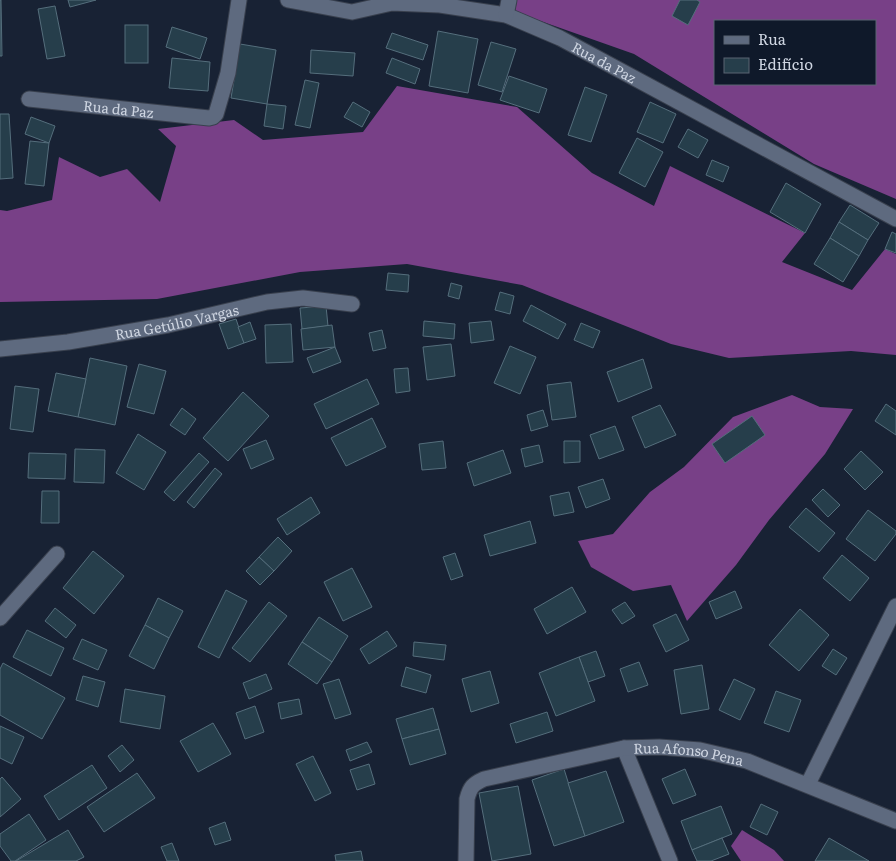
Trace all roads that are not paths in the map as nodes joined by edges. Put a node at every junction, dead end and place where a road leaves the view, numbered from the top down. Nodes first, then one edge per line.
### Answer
1 (239, 0) edge
2 (288, 0) edge
3 (509, 0) edge
4 (506, 15) junction
5 (29, 99) dead end
6 (896, 219) edge
7 (352, 304) dead end
8 (0, 349) edge
9 (57, 554) dead end
10 (896, 606) edge
11 (0, 618) edge
12 (624, 748) junction
13 (808, 784) junction
14 (896, 821) edge
15 (466, 861) edge
16 (670, 861) edge

1 - 5 street, Rua da Paz
2 - 4 street, Rua da Paz
3 - 4 street
4 - 6 street, Rua da Paz
7 - 8 street, Rua Getúlio Vargas
9 - 11 street
10 - 13 street
12 - 13 street, Rua Afonso Pena
12 - 15 street, Rua Afonso Pena
12 - 16 street
13 - 14 street, Rua Afonso Pena

